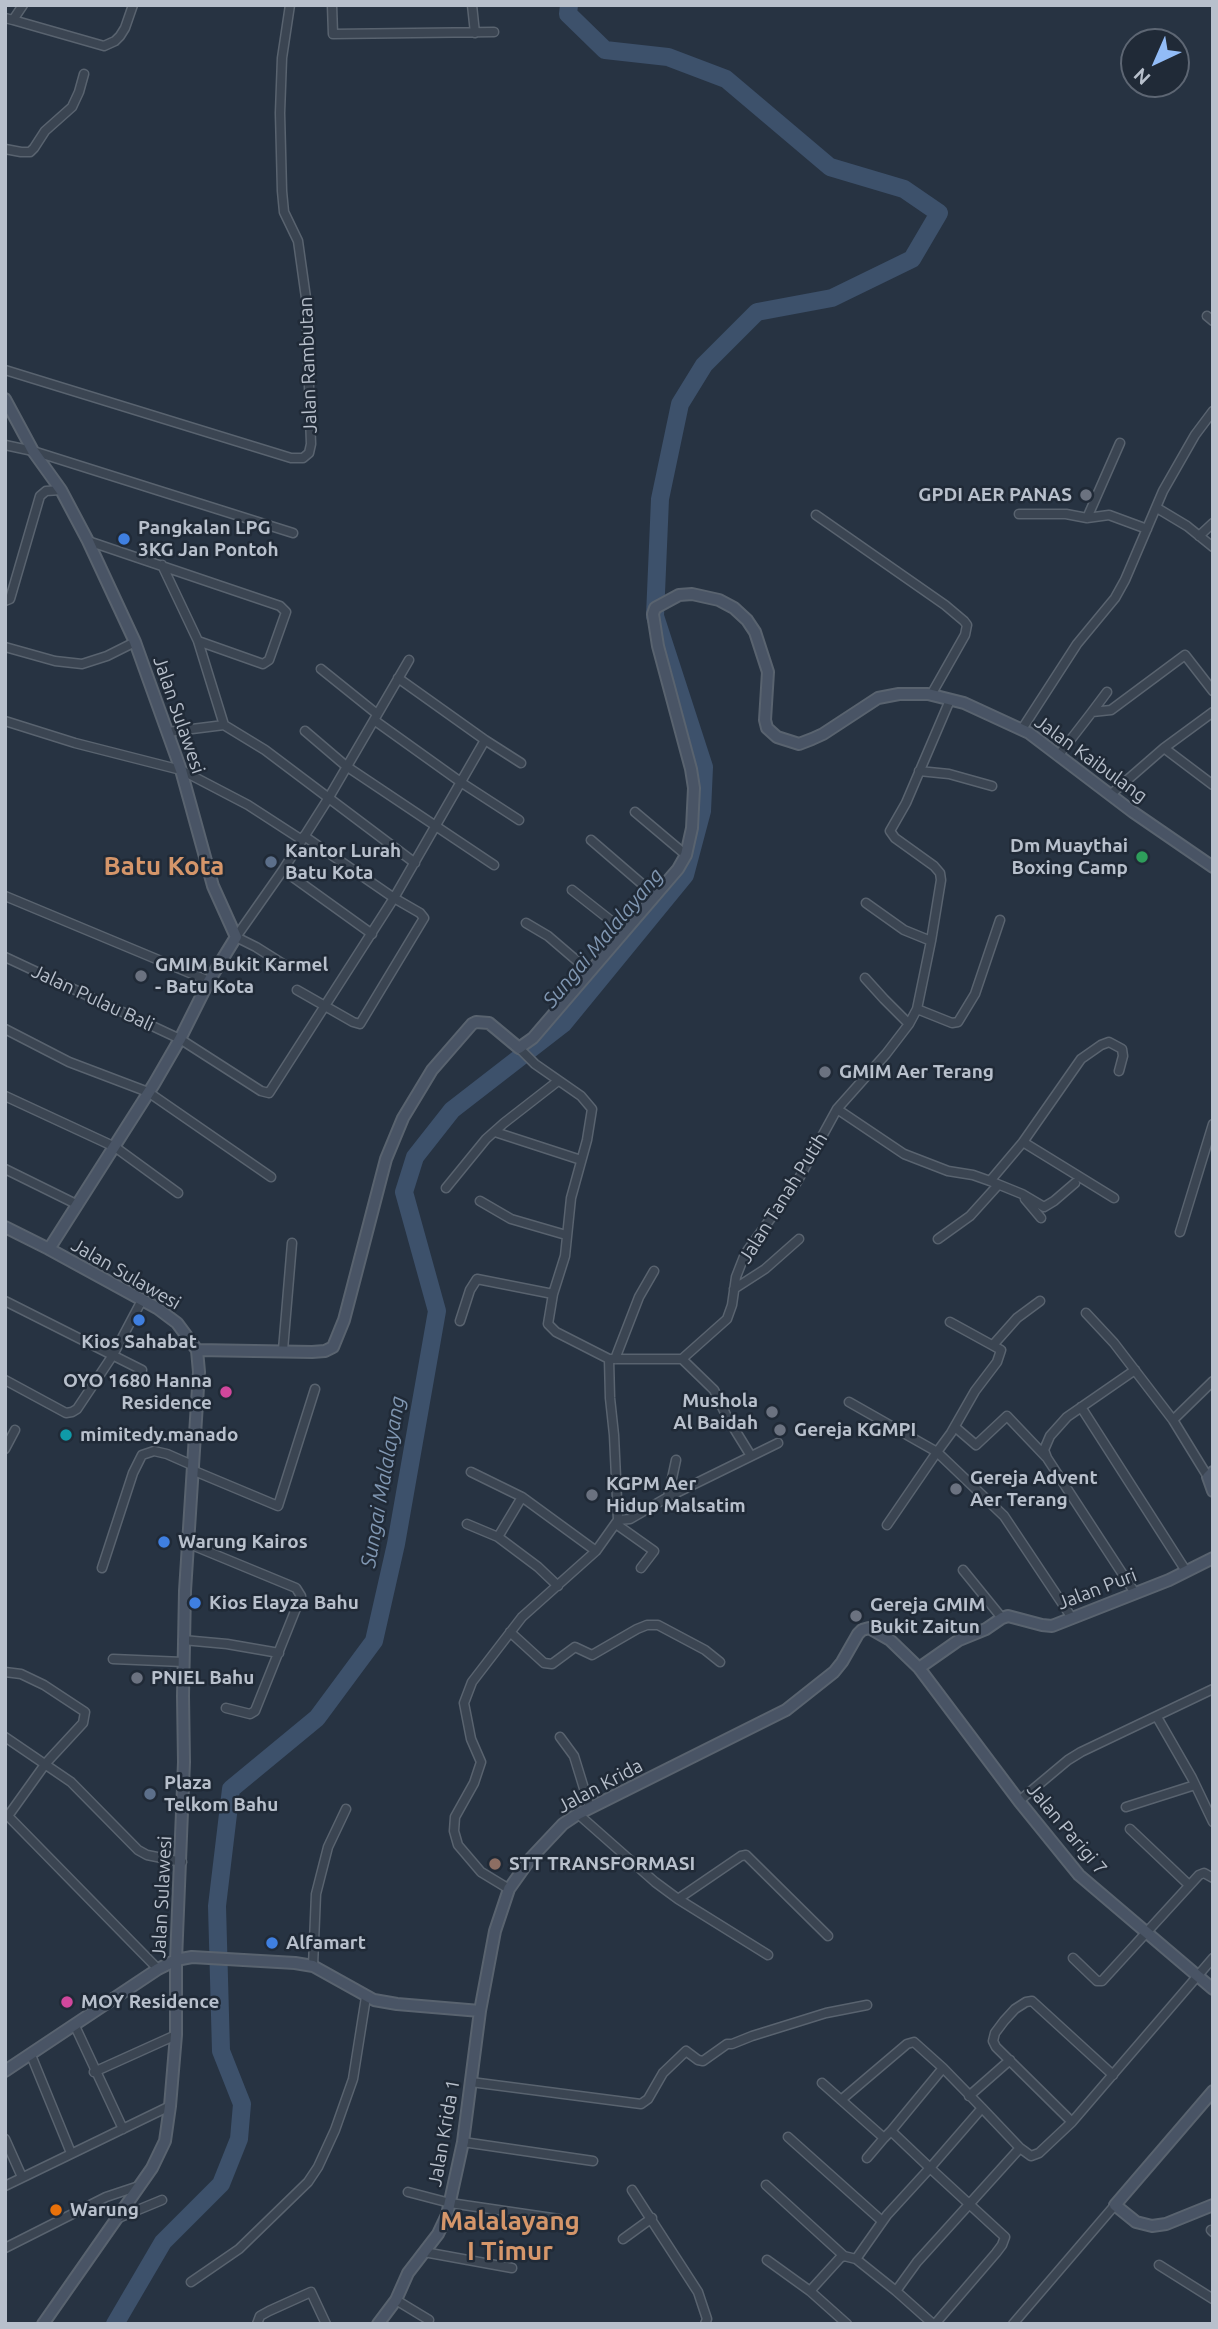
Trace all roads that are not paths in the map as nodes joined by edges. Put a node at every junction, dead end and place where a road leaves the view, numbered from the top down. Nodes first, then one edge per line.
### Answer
1 (23, 5) edge
2 (133, 5) edge
3 (290, 5) edge
4 (332, 5) edge
5 (472, 5) edge
6 (9, 19) edge
7 (494, 32) dead end
8 (475, 33) junction
9 (84, 74) dead end
10 (5, 149) edge
11 (5, 370) edge
12 (5, 399) edge
13 (1213, 411) edge
14 (1120, 443) dead end
15 (5, 445) edge
16 (33, 451) junction
17 (61, 490) junction
18 (1157, 508) junction
19 (1019, 514) dead end
20 (816, 515) dead end
21 (1087, 518) junction
22 (1213, 523) edge
23 (1147, 529) junction
24 (293, 533) dead end
25 (1199, 536) junction
26 (88, 541) junction
27 (1213, 547) edge
28 (162, 565) junction
29 (7, 601) edge
30 (5, 611) edge
31 (135, 642) junction
32 (198, 642) junction
33 (5, 647) edge
34 (410, 660) dead end
35 (321, 669) dead end
36 (397, 678) junction
37 (1213, 691) edge
38 (1107, 692) dead end
39 (931, 695) junction
40 (950, 699) junction
41 (1092, 712) junction
42 (1213, 712) edge
43 (376, 717) junction
44 (5, 721) edge
45 (224, 725) junction
46 (1022, 729) junction
47 (306, 731) dead end
48 (169, 732) junction
49 (485, 740) junction
50 (1164, 748) junction
51 (1058, 755) junction
52 (521, 763) dead end
53 (346, 766) junction
54 (181, 770) junction
55 (919, 771) junction
56 (462, 783) junction
57 (1213, 785) edge
58 (992, 786) dead end
59 (1110, 795) junction
60 (328, 799) junction
61 (635, 812) dead end
62 (520, 820) dead end
63 (437, 826) junction
64 (303, 838) junction
65 (591, 839) dead end
66 (686, 855) junction
67 (415, 863) junction
68 (494, 865) dead end
69 (1213, 867) edge
70 (283, 870) junction
71 (572, 890) dead end
72 (5, 896) edge
73 (656, 896) junction
74 (394, 898) junction
75 (866, 903) dead end
76 (1000, 920) dead end
77 (526, 923) dead end
78 (624, 931) junction
79 (372, 934) junction
80 (236, 937) junction
81 (932, 941) junction
82 (5, 957) edge
83 (283, 964) dead end
84 (590, 972) junction
85 (865, 978) dead end
86 (209, 981) junction
87 (297, 990) dead end
88 (325, 1006) junction
89 (917, 1009) junction
90 (909, 1024) junction
91 (5, 1029) edge
92 (180, 1039) junction
93 (521, 1050) junction
94 (1119, 1071) dead end
95 (558, 1081) junction
96 (148, 1092) junction
97 (5, 1096) edge
98 (837, 1109) junction
99 (1213, 1124) edge
100 (495, 1132) junction
101 (1023, 1142) junction
102 (115, 1147) junction
103 (581, 1160) junction
104 (5, 1169) edge
105 (271, 1177) dead end
106 (994, 1183) junction
107 (1075, 1183) dead end
108 (446, 1188) dead end
109 (178, 1193) dead end
110 (1022, 1194) junction
111 (1114, 1198) dead end
112 (480, 1201) dead end
113 (78, 1205) junction
114 (1041, 1219) dead end
115 (5, 1227) edge
116 (1181, 1232) dead end
117 (566, 1235) junction
118 (799, 1239) dead end
119 (938, 1239) dead end
120 (292, 1243) dead end
121 (49, 1249) junction
122 (654, 1271) dead end
123 (734, 1289) junction
124 (553, 1294) junction
125 (142, 1300) junction
126 (5, 1301) edge
127 (1040, 1301) dead end
128 (1086, 1313) dead end
129 (460, 1321) dead end
130 (950, 1322) dead end
131 (993, 1345) junction
132 (197, 1350) junction
133 (283, 1350) junction
134 (113, 1355) junction
135 (612, 1359) junction
136 (682, 1359) junction
137 (142, 1370) dead end
138 (1135, 1370) junction
139 (5, 1380) edge
140 (1213, 1381) edge
141 (315, 1389) dead end
142 (849, 1402) dead end
143 (1081, 1407) junction
144 (1173, 1420) junction
145 (955, 1427) junction
146 (15, 1430) dead end
147 (778, 1443) dead end
148 (5, 1449) edge
149 (937, 1452) junction
150 (751, 1456) junction
151 (1047, 1458) junction
152 (676, 1460) dead end
153 (192, 1468) junction
154 (471, 1472) dead end
155 (1210, 1475) edge
156 (1213, 1491) edge
157 (523, 1497) junction
158 (668, 1497) junction
159 (617, 1522) junction
160 (467, 1524) dead end
161 (887, 1525) dead end
162 (498, 1537) junction
163 (187, 1543) junction
164 (596, 1551) junction
165 (1213, 1558) edge
166 (102, 1568) dead end
167 (641, 1568) dead end
168 (963, 1570) dead end
169 (1186, 1572) junction
170 (558, 1586) junction
171 (1135, 1593) junction
172 (1002, 1618) junction
173 (1072, 1618) junction
174 (510, 1632) junction
175 (183, 1640) junction
176 (279, 1653) junction
177 (113, 1659) dead end
178 (183, 1662) junction
179 (720, 1662) dead end
180 (919, 1668) junction
181 (5, 1672) edge
182 (1213, 1689) edge
183 (226, 1708) dead end
184 (1157, 1717) junction
185 (5, 1737) edge
186 (560, 1738) dead end
187 (46, 1763) junction
188 (1195, 1785) junction
189 (1019, 1801) junction
190 (1126, 1807) dead end
191 (345, 1808) dead end
192 (590, 1808) junction
193 (578, 1814) junction
194 (6, 1815) edge
195 (1213, 1822) edge
196 (1130, 1829) dead end
197 (182, 1862) junction
198 (1213, 1878) edge
199 (1189, 1885) junction
200 (509, 1889) junction
201 (678, 1899) junction
202 (1146, 1931) junction
203 (828, 1936) dead end
204 (768, 1955) dead end
205 (1073, 1958) dead end
206 (1213, 1958) edge
207 (176, 1961) junction
208 (313, 1966) junction
209 (158, 1969) junction
210 (1196, 1975) junction
211 (1213, 1989) edge
212 (366, 1997) junction
213 (867, 2004) dead end
214 (480, 2011) junction
215 (75, 2026) junction
216 (176, 2035) junction
217 (31, 2055) junction
218 (1010, 2060) junction
219 (943, 2068) junction
220 (5, 2071) edge
221 (94, 2072) junction
222 (1113, 2075) junction
223 (471, 2082) junction
224 (822, 2083) dead end
225 (1213, 2091) edge
226 (969, 2096) junction
227 (841, 2100) junction
228 (170, 2106) junction
229 (982, 2108) junction
230 (1072, 2122) junction
231 (123, 2129) junction
232 (891, 2131) junction
233 (788, 2137) dead end
234 (884, 2138) junction
235 (5, 2139) edge
236 (463, 2141) junction
237 (1020, 2148) junction
238 (71, 2153) junction
239 (867, 2158) dead end
240 (593, 2161) dead end
241 (930, 2168) junction
242 (22, 2177) junction
243 (766, 2185) dead end
244 (5, 2186) edge
245 (139, 2186) junction
246 (632, 2190) dead end
247 (408, 2192) dead end
248 (162, 2200) dead end
249 (450, 2203) junction
250 (969, 2203) junction
251 (1115, 2204) junction
252 (1213, 2205) edge
253 (652, 2218) junction
254 (559, 2219) dead end
255 (114, 2220) junction
256 (882, 2221) junction
257 (622, 2239) dead end
258 (5, 2248) edge
259 (424, 2252) junction
260 (844, 2256) junction
261 (856, 2259) junction
262 (767, 2260) dead end
263 (1159, 2265) dead end
264 (512, 2268) dead end
265 (191, 2282) dead end
266 (810, 2291) junction
267 (896, 2291) junction
268 (1213, 2299) edge
269 (396, 2300) junction
270 (429, 2320) dead end
271 (43, 2324) edge
272 (257, 2324) edge
273 (326, 2324) edge
274 (378, 2324) edge
275 (705, 2324) edge
276 (846, 2324) edge
277 (934, 2324) edge
278 (1013, 2324) edge

1 - 6 street
2 - 6 street
3 - 11 street, Jalan Rambutan
4 - 8 street
5 - 8 street
7 - 8 street
9 - 10 street
12 - 16 street, Jalan Sulawesi
13 - 18 street
14 - 21 street
15 - 16 street
16 - 17 street, Jalan Sulawesi
16 - 24 street
17 - 26 street, Jalan Sulawesi
17 - 29 street
18 - 23 street
18 - 25 street
19 - 21 street
20 - 39 street
21 - 23 street
22 - 25 street
23 - 46 street
25 - 27 street
26 - 28 street
26 - 31 street, Jalan Sulawesi
28 - 32 street
28 - 32 street
29 - 30 street
31 - 33 street
31 - 48 street, Jalan Sulawesi
32 - 45 street
34 - 36 street
35 - 43 street
36 - 43 street
36 - 49 street
37 - 41 street
38 - 41 street
39 - 40 street, Jalan Kaibulang
39 - 66 street, Jalan Kaibulang
40 - 46 street, Jalan Kaibulang
40 - 55 street
41 - 51 street
42 - 50 street
43 - 53 street
43 - 56 street
44 - 54 street
45 - 48 street
45 - 60 street
46 - 51 street, Jalan Kaibulang
47 - 53 street
48 - 54 street, Jalan Sulawesi
49 - 52 street
49 - 56 street
50 - 57 street
50 - 59 street
51 - 59 street, Jalan Kaibulang
53 - 60 street
53 - 63 street
54 - 64 street
54 - 80 street, Jalan Sulawesi
55 - 58 street
55 - 81 street, Jalan Tanah Putih
56 - 62 street
56 - 63 street
59 - 69 street, Jalan Kaibulang
60 - 64 street
60 - 67 street
61 - 66 street
63 - 67 street
63 - 68 street
64 - 70 street
64 - 74 street
65 - 73 street
66 - 73 street
67 - 74 street
70 - 79 street
70 - 80 street
71 - 78 street
72 - 86 street
73 - 78 street
74 - 79 street
74 - 88 street
75 - 81 street
76 - 89 street
77 - 84 street
78 - 84 street
79 - 88 street
80 - 83 street
80 - 86 street, Jalan Sulawesi
81 - 89 street, Jalan Tanah Putih
82 - 92 street, Jalan Pulau Bali
84 - 93 street
85 - 90 street
86 - 92 street, Jalan Sulawesi
87 - 88 street
88 - 92 street, Jalan Pulau Bali
89 - 90 street, Jalan Tanah Putih
90 - 98 street, Jalan Tanah Putih
91 - 96 street
92 - 96 street, Jalan Sulawesi
93 - 95 street
93 - 133 street
94 - 101 street
95 - 100 street
95 - 103 street
96 - 102 street, Jalan Sulawesi
96 - 105 street
97 - 102 street
98 - 106 street
98 - 123 street, Jalan Tanah Putih
99 - 116 street
100 - 103 street
100 - 108 street
101 - 106 street
101 - 111 street
102 - 109 street
102 - 113 street, Jalan Sulawesi
103 - 117 street
104 - 113 street
106 - 110 street
106 - 119 street
107 - 110 street
110 - 114 street
112 - 117 street
113 - 121 street, Jalan Sulawesi
115 - 121 street
117 - 124 street
118 - 123 street
120 - 133 street
121 - 125 street, Jalan Sulawesi
122 - 135 street
123 - 136 street, Jalan Tanah Putih
124 - 129 street
124 - 135 street
125 - 132 street, Jalan Sulawesi
125 - 134 street
126 - 134 street
127 - 131 street
128 - 138 street
130 - 131 street
131 - 145 street
132 - 133 street
132 - 153 street, Jalan Sulawesi
134 - 137 street
134 - 139 street
135 - 136 street
135 - 159 street
136 - 150 street
138 - 143 street
138 - 144 street
140 - 144 street
141 - 153 street
142 - 149 street
143 - 151 street
143 - 169 street
144 - 155 street
145 - 149 street
145 - 151 street
146 - 148 street
147 - 150 street
149 - 161 street
149 - 173 street
150 - 158 street
151 - 171 street
152 - 158 street
153 - 163 street, Jalan Sulawesi
153 - 166 street
154 - 157 street
155 - 156 street
157 - 162 street
157 - 164 street
158 - 159 street
159 - 164 street
159 - 167 street
160 - 162 street
162 - 170 street
163 - 175 street, Jalan Sulawesi
163 - 176 street
164 - 170 street
165 - 169 street, Jalan Puri
168 - 172 street
169 - 171 street, Jalan Puri
170 - 174 street
171 - 173 street, Jalan Puri
172 - 173 street, Jalan Puri
172 - 180 street
174 - 179 street
174 - 200 street
175 - 176 street
175 - 178 street, Jalan Sulawesi
176 - 183 street
177 - 178 street
178 - 197 street, Jalan Sulawesi
180 - 189 street, Jalan Parigi 7
180 - 192 street, Jalan Krida
181 - 187 street
182 - 184 street
184 - 188 street
184 - 189 street
185 - 187 street
186 - 192 street
187 - 194 street
187 - 197 street
188 - 190 street
188 - 195 street
189 - 202 street, Jalan Parigi 7
191 - 208 street
192 - 193 street, Jalan Krida
193 - 200 street, Jalan Krida
193 - 201 street
194 - 209 street
196 - 199 street
197 - 207 street, Jalan Sulawesi
198 - 199 street
199 - 202 street
200 - 214 street, Jalan Krida
201 - 203 street
201 - 204 street
202 - 205 street
202 - 210 street, Jalan Parigi 7
206 - 210 street
207 - 208 street
207 - 209 street
207 - 216 street, Jalan Sulawesi
208 - 212 street
209 - 215 street
210 - 211 street, Jalan Parigi 7
210 - 222 street
212 - 214 street
212 - 265 street
213 - 223 street
214 - 223 street, Jalan Krida 1
215 - 217 street
215 - 221 street
216 - 221 street
216 - 228 street, Jalan Sulawesi
217 - 220 street
217 - 238 street
218 - 222 street
218 - 226 street
218 - 230 street
219 - 226 street
219 - 227 street
219 - 232 street
221 - 231 street
222 - 230 street
223 - 236 street, Jalan Krida 1
224 - 227 street
225 - 251 street
226 - 229 street
227 - 234 street
228 - 231 street
228 - 245 street, Jalan Sulawesi
229 - 237 street
229 - 241 street
230 - 237 street
231 - 238 street
232 - 234 street
232 - 241 street
233 - 256 street
234 - 239 street
235 - 242 street
236 - 240 street
236 - 249 street, Jalan Krida 1
237 - 250 street
238 - 242 street
241 - 250 street
241 - 256 street
242 - 244 street
243 - 260 street
245 - 255 street, Jalan Sulawesi
245 - 258 street
246 - 253 street
247 - 249 street
248 - 255 street
249 - 254 street
249 - 259 street, Jalan Krida 1
250 - 267 street
250 - 277 street
251 - 252 street
251 - 278 street
253 - 257 street
253 - 275 street
255 - 271 street, Jalan Sulawesi
256 - 261 street
259 - 264 street
259 - 269 street, Jalan Krida 1
260 - 261 street
260 - 266 street
261 - 267 street
262 - 266 street
263 - 268 street
266 - 276 street
267 - 277 street
269 - 270 street
269 - 274 street, Jalan Krida 1
272 - 273 street

